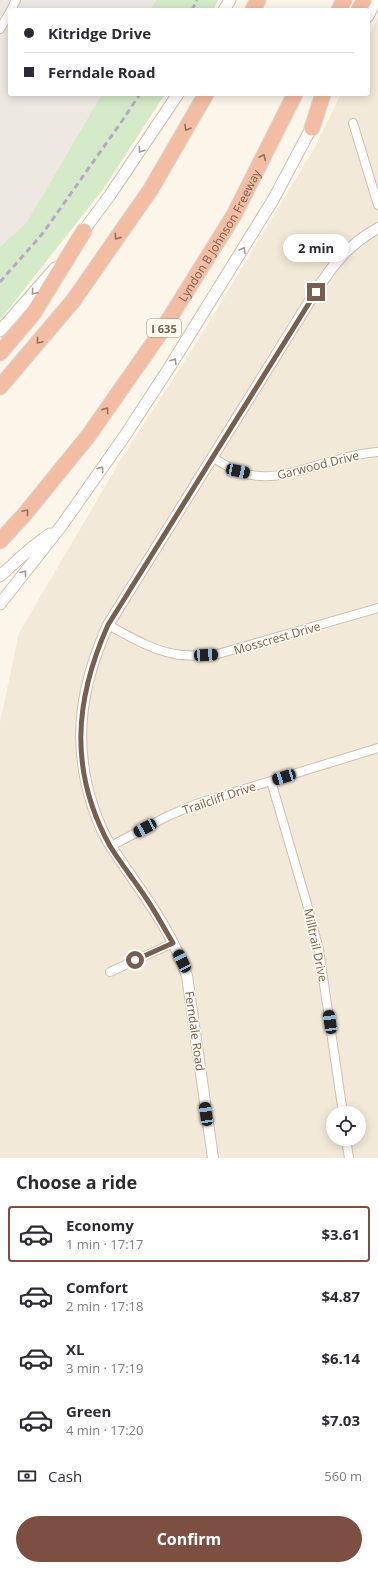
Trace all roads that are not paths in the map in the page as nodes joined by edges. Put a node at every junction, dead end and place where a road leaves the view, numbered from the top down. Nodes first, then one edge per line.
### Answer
1 (376, 0) edge
2 (370, 12) edge
3 (8, 16) edge
4 (0, 29) edge
5 (177, 96) edge
6 (205, 96) edge
7 (294, 96) edge
8 (322, 96) edge
9 (328, 96) edge
10 (353, 123) dead end
11 (312, 128) junction
12 (378, 205) edge
13 (378, 228) edge
14 (84, 231) junction
15 (0, 331) edge
16 (0, 353) edge
17 (0, 387) edge
18 (378, 452) edge
19 (213, 458) junction
20 (62, 525) junction
21 (0, 541) edge
22 (0, 576) edge
23 (0, 604) edge
24 (378, 608) edge
25 (108, 625) junction
26 (378, 748) edge
27 (271, 781) junction
28 (111, 846) junction
29 (173, 943) junction
30 (110, 972) dead end
31 (342, 1106) edge
32 (347, 1146) edge
33 (212, 1158) edge
34 (349, 1158) edge

1 - 2 main road
3 - 4 street
5 -> 14 main road
6 -> 17 highway
21 -> 7 highway, Lyndon B Johnson Freeway / I 635
8 - 11 highway
9 - 11 main road
10 - 12 street
20 -> 11 main road
13 - 19 street, Ferndale Road
14 -> 15 main road
14 - 16 highway
18 - 19 street, Garwood Drive
19 - 25 street, Ferndale Road
20 - 22 main road
23 -> 20 main road
24 - 25 street, Mosscrest Drive
25 - 28 street, Ferndale Road
26 - 27 street, Trailcliff Drive
27 - 28 street, Trailcliff Drive
27 - 31 street, Milltrail Drive
28 - 29 street, Ferndale Road
29 - 30 street
29 - 33 street, Ferndale Road
32 - 34 street

